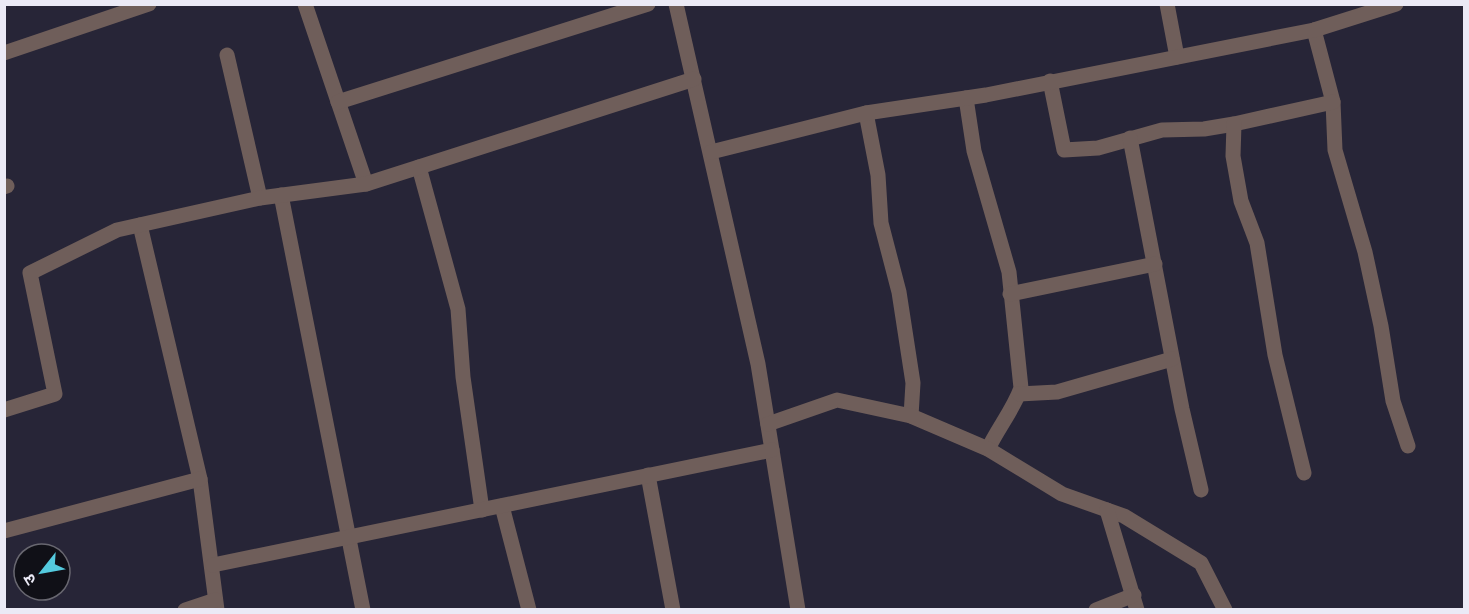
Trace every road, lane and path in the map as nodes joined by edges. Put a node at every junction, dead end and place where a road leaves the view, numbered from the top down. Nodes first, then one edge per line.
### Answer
1 (150, 4) edge
2 (305, 4) edge
3 (648, 4) edge
4 (676, 4) edge
5 (1167, 4) edge
6 (1396, 4) edge
7 (1314, 30) junction
8 (4, 53) edge
9 (227, 55) dead end
10 (1177, 57) junction
11 (694, 79) junction
12 (1050, 81) junction
13 (966, 98) junction
14 (338, 102) junction
15 (1333, 102) junction
16 (866, 113) junction
17 (1234, 124) junction
18 (1130, 138) junction
19 (711, 152) junction
20 (419, 167) junction
21 (366, 184) junction
22 (281, 195) junction
23 (260, 198) junction
24 (140, 225) junction
25 (1155, 264) junction
26 (1010, 294) junction
27 (1172, 359) junction
28 (1019, 394) junction
29 (4, 410) edge
30 (910, 416) junction
31 (768, 424) junction
32 (1408, 446) dead end
33 (988, 448) junction
34 (772, 450) junction
35 (1304, 473) dead end
36 (648, 476) junction
37 (200, 479) junction
38 (1201, 490) dead end
39 (502, 506) junction
40 (482, 510) junction
41 (1107, 510) junction
42 (4, 531) edge
43 (349, 537) junction
44 (213, 565) junction
45 (1136, 602) edge
46 (216, 605) edge
47 (185, 609) edge
48 (363, 609) edge
49 (529, 609) edge
50 (674, 609) edge
51 (798, 609) edge
52 (1096, 609) edge
53 (1225, 609) edge

1 - 8 street
2 - 14 street
3 - 14 street
4 - 11 street
5 - 10 street
6 - 7 street
7 - 10 street
7 - 15 street
9 - 23 street
10 - 12 street
11 - 19 street
11 - 20 street
12 - 13 street
12 - 18 street
13 - 16 street
13 - 26 street
14 - 21 street
15 - 17 street
15 - 32 street
16 - 19 street
16 - 30 street
17 - 18 street
17 - 35 street
18 - 25 street
19 - 31 street
20 - 21 street
20 - 40 street
21 - 22 street
22 - 23 street
22 - 43 street
23 - 24 street
24 - 29 street
24 - 37 street
25 - 26 street
25 - 27 street
26 - 28 street
27 - 28 street
27 - 38 street
28 - 33 street
30 - 31 street
30 - 33 street
31 - 34 street
33 - 41 street
34 - 36 street
34 - 51 street
36 - 39 street
36 - 50 street
37 - 42 street
37 - 44 street
39 - 40 street
39 - 49 street
40 - 43 street
41 - 45 street
41 - 53 street
43 - 44 street
43 - 48 street
44 - 46 street
45 - 52 street
46 - 47 street

